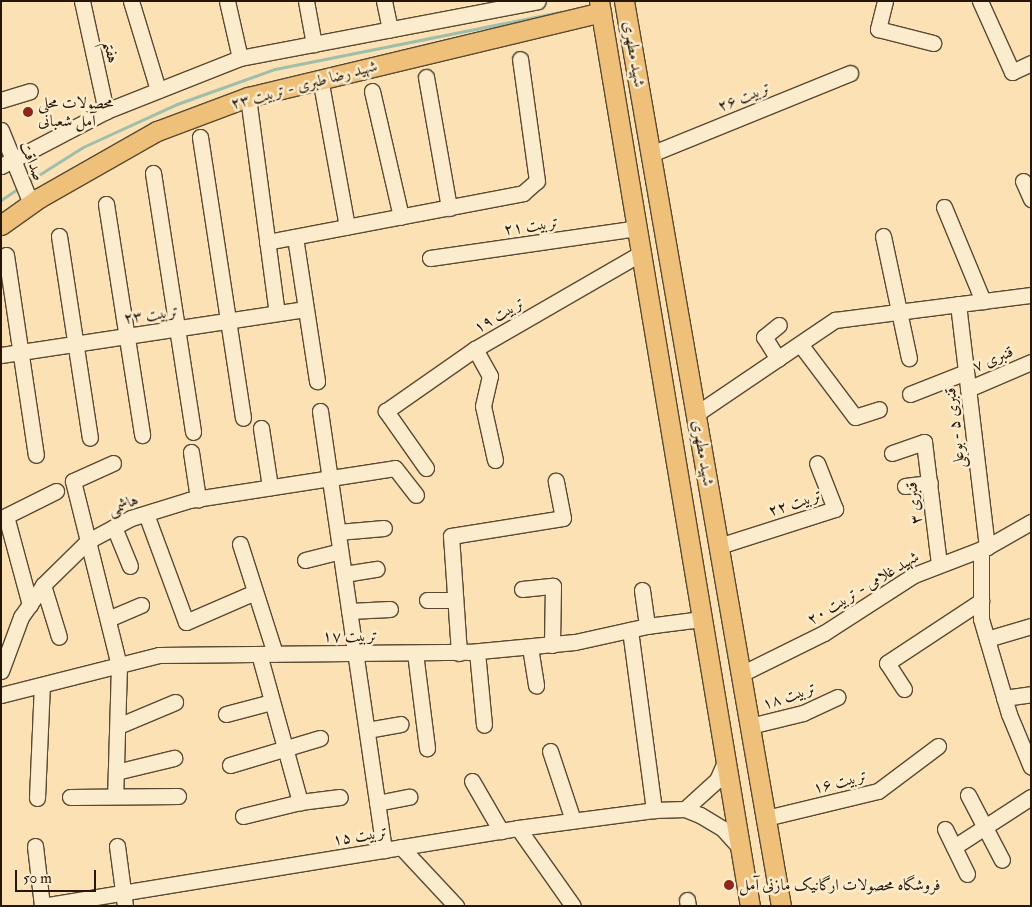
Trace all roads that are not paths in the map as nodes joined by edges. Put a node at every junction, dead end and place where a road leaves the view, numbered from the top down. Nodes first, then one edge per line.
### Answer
1 (82, 1) edge
2 (130, 1) edge
3 (227, 1) edge
4 (306, 1) edge
5 (384, 1) edge
6 (624, 1) edge
7 (885, 1) edge
8 (980, 1) edge
9 (531, 2) edge
10 (600, 7) edge
11 (455, 9) edge
12 (390, 29) junction
13 (933, 43) dead end
14 (314, 44) junction
15 (240, 58) junction
16 (520, 59) dead end
17 (1031, 63) edge
18 (850, 73) dead end
19 (426, 77) dead end
20 (320, 78) junction
21 (158, 90) junction
22 (30, 91) dead end
23 (372, 91) dead end
24 (248, 97) junction
25 (1, 100) edge
26 (106, 111) junction
27 (1, 130) edge
28 (200, 137) dead end
29 (651, 154) junction
30 (7, 163) edge
31 (153, 173) dead end
32 (1023, 181) dead end
33 (1031, 199) edge
34 (31, 204) junction
35 (106, 204) dead end
36 (944, 207) dead end
37 (449, 208) junction
38 (400, 217) junction
39 (1, 225) edge
40 (347, 227) junction
41 (637, 228) junction
42 (58, 236) dead end
43 (883, 236) dead end
44 (295, 237) junction
45 (267, 242) junction
46 (641, 253) junction
47 (6, 255) dead end
48 (430, 258) dead end
49 (1031, 295) edge
50 (983, 301) junction
51 (958, 304) junction
52 (306, 309) junction
53 (899, 312) junction
54 (277, 313) junction
55 (228, 321) junction
56 (779, 325) dead end
57 (177, 328) junction
58 (682, 332) junction
59 (126, 336) junction
60 (655, 336) junction
61 (75, 344) junction
62 (800, 344) junction
63 (475, 349) junction
64 (20, 352) junction
65 (1, 354) edge
66 (909, 358) dead end
67 (778, 359) junction
68 (1031, 362) edge
69 (966, 372) junction
70 (317, 381) dead end
71 (968, 389) junction
72 (910, 394) dead end
73 (879, 409) dead end
74 (320, 411) dead end
75 (696, 414) junction
76 (243, 418) dead end
77 (261, 428) dead end
78 (193, 432) dead end
79 (142, 435) dead end
80 (90, 438) dead end
81 (191, 452) dead end
82 (892, 453) dead end
83 (36, 455) dead end
84 (495, 460) dead end
85 (113, 463) dead end
86 (817, 463) dead end
87 (426, 468) dead end
88 (330, 477) junction
89 (556, 480) dead end
90 (930, 483) junction
91 (905, 486) dead end
92 (270, 487) junction
93 (56, 491) dead end
94 (416, 495) dead end
95 (198, 498) junction
96 (146, 514) junction
97 (1031, 522) edge
98 (114, 527) junction
99 (384, 528) dead end
100 (338, 532) junction
101 (88, 541) junction
102 (240, 544) dead end
103 (719, 546) junction
104 (984, 548) junction
105 (340, 551) junction
106 (305, 560) dead end
107 (939, 564) junction
108 (130, 566) dead end
109 (377, 569) dead end
110 (344, 574) junction
111 (43, 585) junction
112 (522, 589) dead end
113 (642, 590) dead end
114 (255, 592) junction
115 (427, 600) dead end
116 (455, 600) junction
117 (981, 601) junction
118 (30, 605) junction
119 (142, 605) dead end
120 (390, 609) dead end
121 (349, 611) junction
122 (108, 619) junction
123 (702, 619) junction
124 (647, 626) junction
125 (1031, 626) edge
126 (630, 630) junction
127 (59, 637) dead end
128 (987, 639) junction
129 (552, 644) junction
130 (530, 647) junction
131 (459, 652) junction
132 (477, 652) junction
133 (355, 653) junction
134 (415, 653) junction
135 (259, 654) junction
136 (275, 654) junction
137 (119, 665) junction
138 (1, 672) edge
139 (741, 674) junction
140 (42, 685) junction
141 (536, 686) dead end
142 (904, 689) dead end
143 (1031, 694) edge
144 (1, 696) edge
145 (837, 697) dead end
146 (1004, 698) junction
147 (175, 702) dead end
148 (271, 702) junction
149 (226, 714) dead end
150 (400, 724) dead end
151 (484, 725) dead end
152 (118, 726) junction
153 (750, 726) junction
154 (367, 730) junction
155 (320, 738) dead end
156 (938, 746) dead end
157 (427, 748) dead end
158 (284, 749) junction
159 (550, 751) dead end
160 (174, 758) dead end
161 (726, 760) junction
162 (230, 765) dead end
163 (1031, 767) edge
164 (116, 772) junction
165 (472, 781) dead end
166 (968, 795) dead end
167 (70, 796) dead end
168 (115, 796) junction
169 (178, 796) dead end
170 (340, 797) dead end
171 (409, 797) dead end
172 (37, 798) dead end
173 (1031, 798) edge
174 (300, 802) junction
175 (377, 802) junction
176 (686, 809) junction
177 (654, 810) junction
178 (243, 816) dead end
179 (766, 818) junction
180 (573, 820) junction
181 (518, 828) junction
182 (984, 828) junction
183 (945, 829) dead end
184 (501, 831) junction
185 (34, 846) dead end
186 (117, 846) dead end
187 (401, 847) junction
188 (954, 847) junction
189 (740, 849) junction
190 (384, 850) junction
191 (1002, 860) dead end
192 (967, 874) dead end
193 (123, 899) edge
194 (42, 906) edge
195 (456, 906) edge
196 (574, 906) edge
197 (750, 906) edge
198 (781, 906) edge

1 - 26 street, هفتم
2 - 21 street
3 - 15 street
4 - 14 street
5 - 12 street
6 - 29 main road, شهید مطهری
7 - 13 street
8 - 17 street
9 - 11 street
10 - 20 main road, شهید رضا طبری - تربیت ۲۳
10 - 41 main road, شهید مطهری
11 - 12 street
12 - 14 street
14 - 15 street
15 - 21 street
16 - 37 street
18 - 29 street, تربیت ۲۶
19 - 37 street
20 - 24 main road, شهید رضا طبری - تربیت ۲۳
20 - 40 street
21 - 26 street
22 - 25 street
23 - 38 street
24 - 34 main road, شهید رضا طبری - تربیت ۲۳
24 - 45 street
26 - 30 street
27 - 30 street, صداقت
28 - 55 street
29 - 58 main road, شهید مطهری
30 - 34 street, صداقت
31 - 57 street
32 - 33 street
34 - 39 main road, شهید رضا طبری - تربیت ۲۳
35 - 59 street
36 - 50 street
37 - 38 street
38 - 40 street
40 - 44 street
41 - 46 main road, شهید مطهری
41 - 48 street, تربیت ۲۱
42 - 61 street
43 - 53 street
44 - 45 street
44 - 52 street
45 - 54 street
46 - 60 main road, شهید مطهری
46 - 63 street, تربیت ۱۹
47 - 64 street
49 - 50 street
50 - 51 street
51 - 53 street
51 - 69 street, قنبری ۵ - بوعلی
52 - 54 street, تربیت ۲۳
52 - 70 street
53 - 62 street
53 - 66 street
54 - 55 street, تربیت ۲۳
55 - 57 street, تربیت ۲۳
55 - 76 street
56 - 67 street
57 - 59 street, تربیت ۲۳
57 - 78 street
58 - 60 main road
58 - 75 main road, شهید مطهری
59 - 61 street, تربیت ۲۳
59 - 79 street
60 - 123 main road, شهید مطهری
61 - 64 street, تربیت ۲۳
61 - 80 street
62 - 67 street
62 - 73 street
63 - 84 street, تربیت ۱۹
63 - 87 street
64 - 65 street, تربیت ۲۳
64 - 83 street
67 - 75 street
68 - 71 street, قنبری ۷
69 - 71 street, قنبری ۵ - بوعلی
69 - 72 street
71 - 104 street, قنبری ۵ - بوعلی
74 - 88 street
75 - 103 main road, شهید مطهری
77 - 92 street
81 - 95 street
82 - 90 street, قنبری ۳
85 - 101 street
86 - 103 street, تربیت ۲۲
88 - 92 street, هاشمی
88 - 94 street, هاشمی
88 - 100 street
89 - 116 street
90 - 91 street
90 - 107 street, قنبری ۳
92 - 95 street, هاشمی
93 - 118 street
95 - 96 street, هاشمی
96 - 98 street, هاشمی
96 - 114 street
97 - 104 street, شهید غلامی - تربیت ۲۰
98 - 101 street, هاشمی
98 - 108 street
99 - 100 street
100 - 105 street
101 - 111 street, هاشمی
101 - 122 street
102 - 114 street
103 - 139 main road, شهید مطهری
104 - 107 street, شهید غلامی - تربیت ۲۰
104 - 117 street, قنبری ۵ - بوعلی
105 - 106 street
105 - 110 street
107 - 139 street, شهید غلامی - تربیت ۲۰
109 - 110 street
110 - 121 street
111 - 118 street, هاشمی
111 - 127 street
112 - 129 street
113 - 124 street
114 - 136 street
115 - 116 street
116 - 131 street
117 - 128 street, قنبری ۵ - بوعلی
117 - 142 street
118 - 138 street, هاشمی
119 - 122 street
120 - 121 street
121 - 133 street
122 - 137 street
123 - 124 street, تربیت ۱۷
123 - 161 main road, شهید مطهری
124 - 126 street, تربیت ۱۷
125 - 128 street
126 - 129 street, تربیت ۱۷
126 - 177 street
128 - 146 street, قنبری ۵ - بوعلی
129 - 130 street, تربیت ۱۷
130 - 132 street, تربیت ۱۷
130 - 141 street
131 - 132 street, تربیت ۱۷
131 - 134 street, تربیت ۱۷
132 - 151 street
133 - 134 street, تربیت ۱۷
133 - 136 street, تربیت ۱۷
133 - 154 street
134 - 157 street
135 - 136 street, تربیت ۱۷
135 - 137 street, تربیت ۱۷
135 - 148 street
137 - 140 street, تربیت ۱۷
137 - 152 street
139 - 153 main road, شهید مطهری
140 - 144 street, تربیت ۱۷
140 - 172 street
143 - 146 street
145 - 153 street, تربیت ۱۸
146 - 163 street, قنبری ۵ - بوعلی
147 - 152 street
148 - 149 street
148 - 158 street
150 - 154 street
152 - 164 street
153 - 179 main road, شهید مطهری
154 - 175 street
155 - 158 street
156 - 179 street, تربیت ۱۶
158 - 162 street
158 - 174 street
159 - 180 street
160 - 164 street
161 - 176 street
161 - 189 main road, شهید مطهری
164 - 168 street
165 - 184 street
166 - 182 street
167 - 168 street
168 - 169 street
170 - 174 street
171 - 175 street
173 - 182 street
174 - 178 street
175 - 190 street
176 - 177 street, تربیت ۱۵
176 - 189 street, تربیت ۱۵
177 - 180 street, تربیت ۱۵
179 - 198 main road, شهید مطهری
180 - 181 street, تربیت ۱۵
181 - 184 street, تربیت ۱۵
181 - 196 street
182 - 188 street
182 - 191 street
183 - 188 street
184 - 187 street, تربیت ۱۵
185 - 194 street
186 - 193 street
187 - 190 street, تربیت ۱۵
187 - 195 street
188 - 192 street
189 - 197 main road, شهید مطهری
190 - 193 street, تربیت ۱۵
193 - 194 street, تربیت ۱۵

